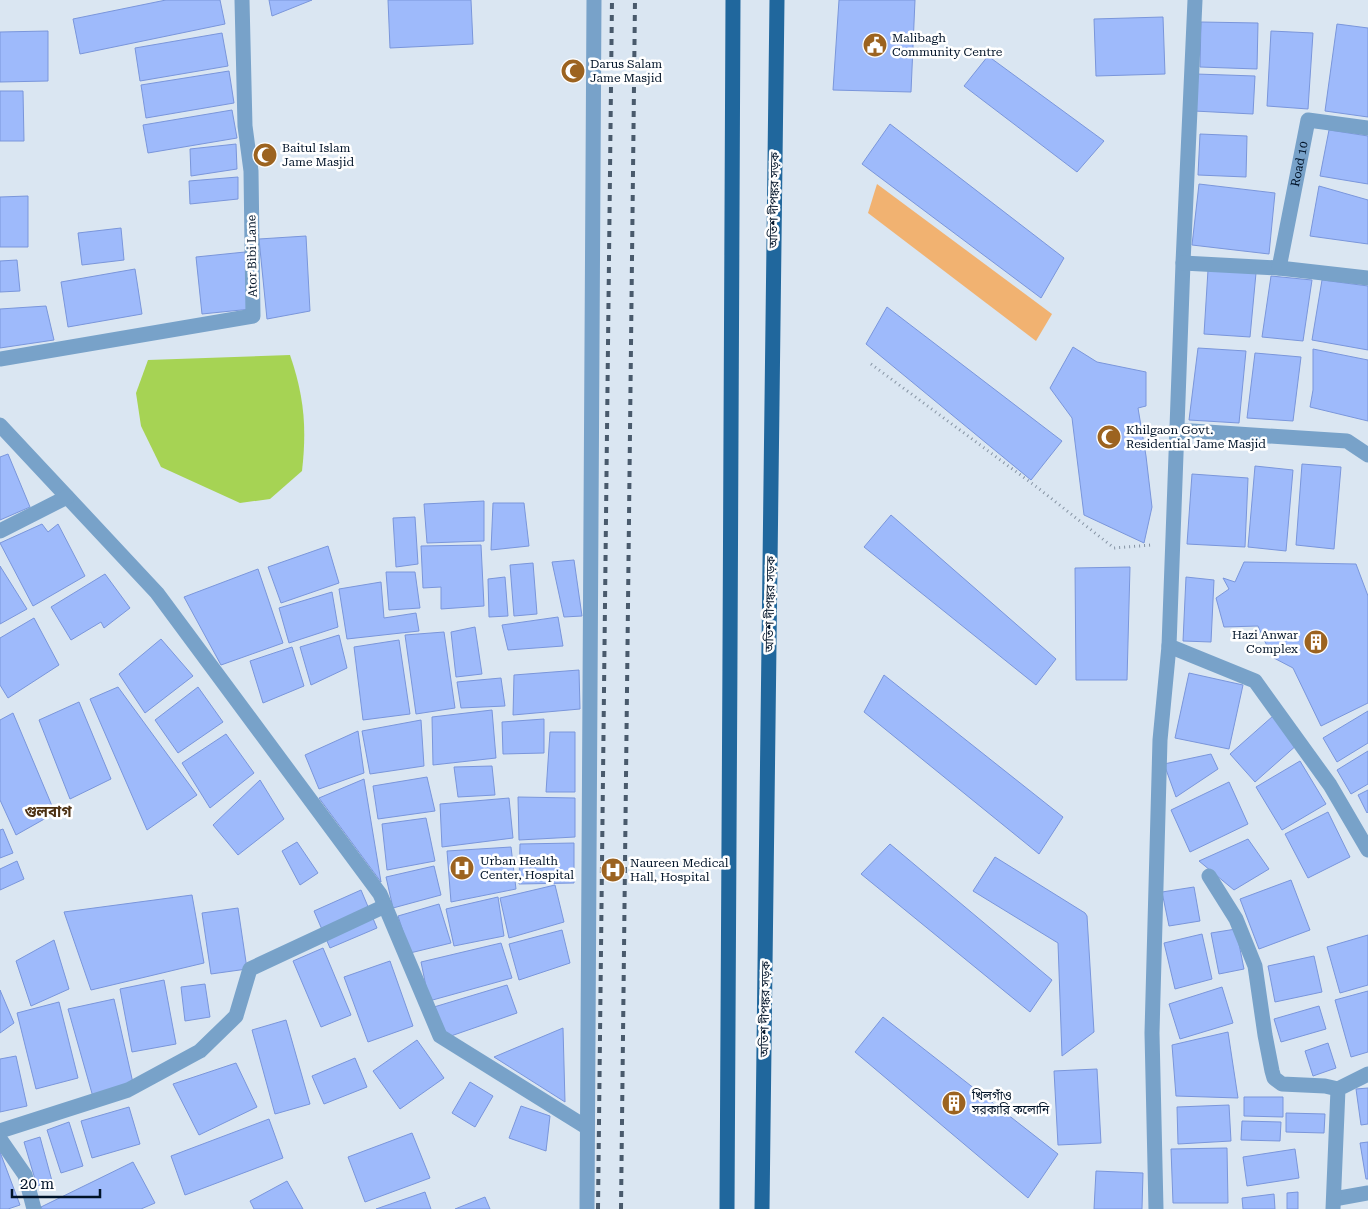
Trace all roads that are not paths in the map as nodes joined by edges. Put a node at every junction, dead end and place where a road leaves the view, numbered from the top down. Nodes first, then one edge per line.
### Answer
1 (242, 0) edge
2 (594, 0) edge
3 (733, 0) edge
4 (777, 0) edge
5 (1195, 0) edge
6 (1368, 128) edge
7 (1183, 263) junction
8 (1279, 268) junction
9 (1368, 278) edge
10 (0, 359) edge
11 (0, 426) edge
12 (1177, 430) junction
13 (1368, 455) edge
14 (67, 497) junction
15 (0, 531) edge
16 (1168, 646) junction
17 (1368, 850) edge
18 (1209, 876) dead end
19 (385, 906) junction
20 (1368, 1074) edge
21 (1338, 1089) junction
22 (586, 1127) junction
23 (0, 1131) edge
24 (0, 1139) edge
25 (1368, 1193) edge
26 (1334, 1204) edge
27 (34, 1209) edge
28 (587, 1209) edge
29 (727, 1209) edge
30 (762, 1209) edge
31 (1156, 1209) edge

1 - 10 street, Ator Bibi Lane
2 - 22 street
3 - 29 main road
4 - 30 main road, অতিশ দীপঙ্কর সড়ক
5 - 7 street
6 - 8 street, Road 10
7 - 8 street
7 - 12 street
8 - 9 street
11 - 14 street
12 - 13 street
12 - 16 street
14 - 15 street
14 - 19 street
16 - 17 street
16 - 31 street
18 - 21 street
19 - 22 street
19 - 23 street
20 - 21 street
21 - 26 street
22 - 28 street
24 - 27 street
25 - 26 street

